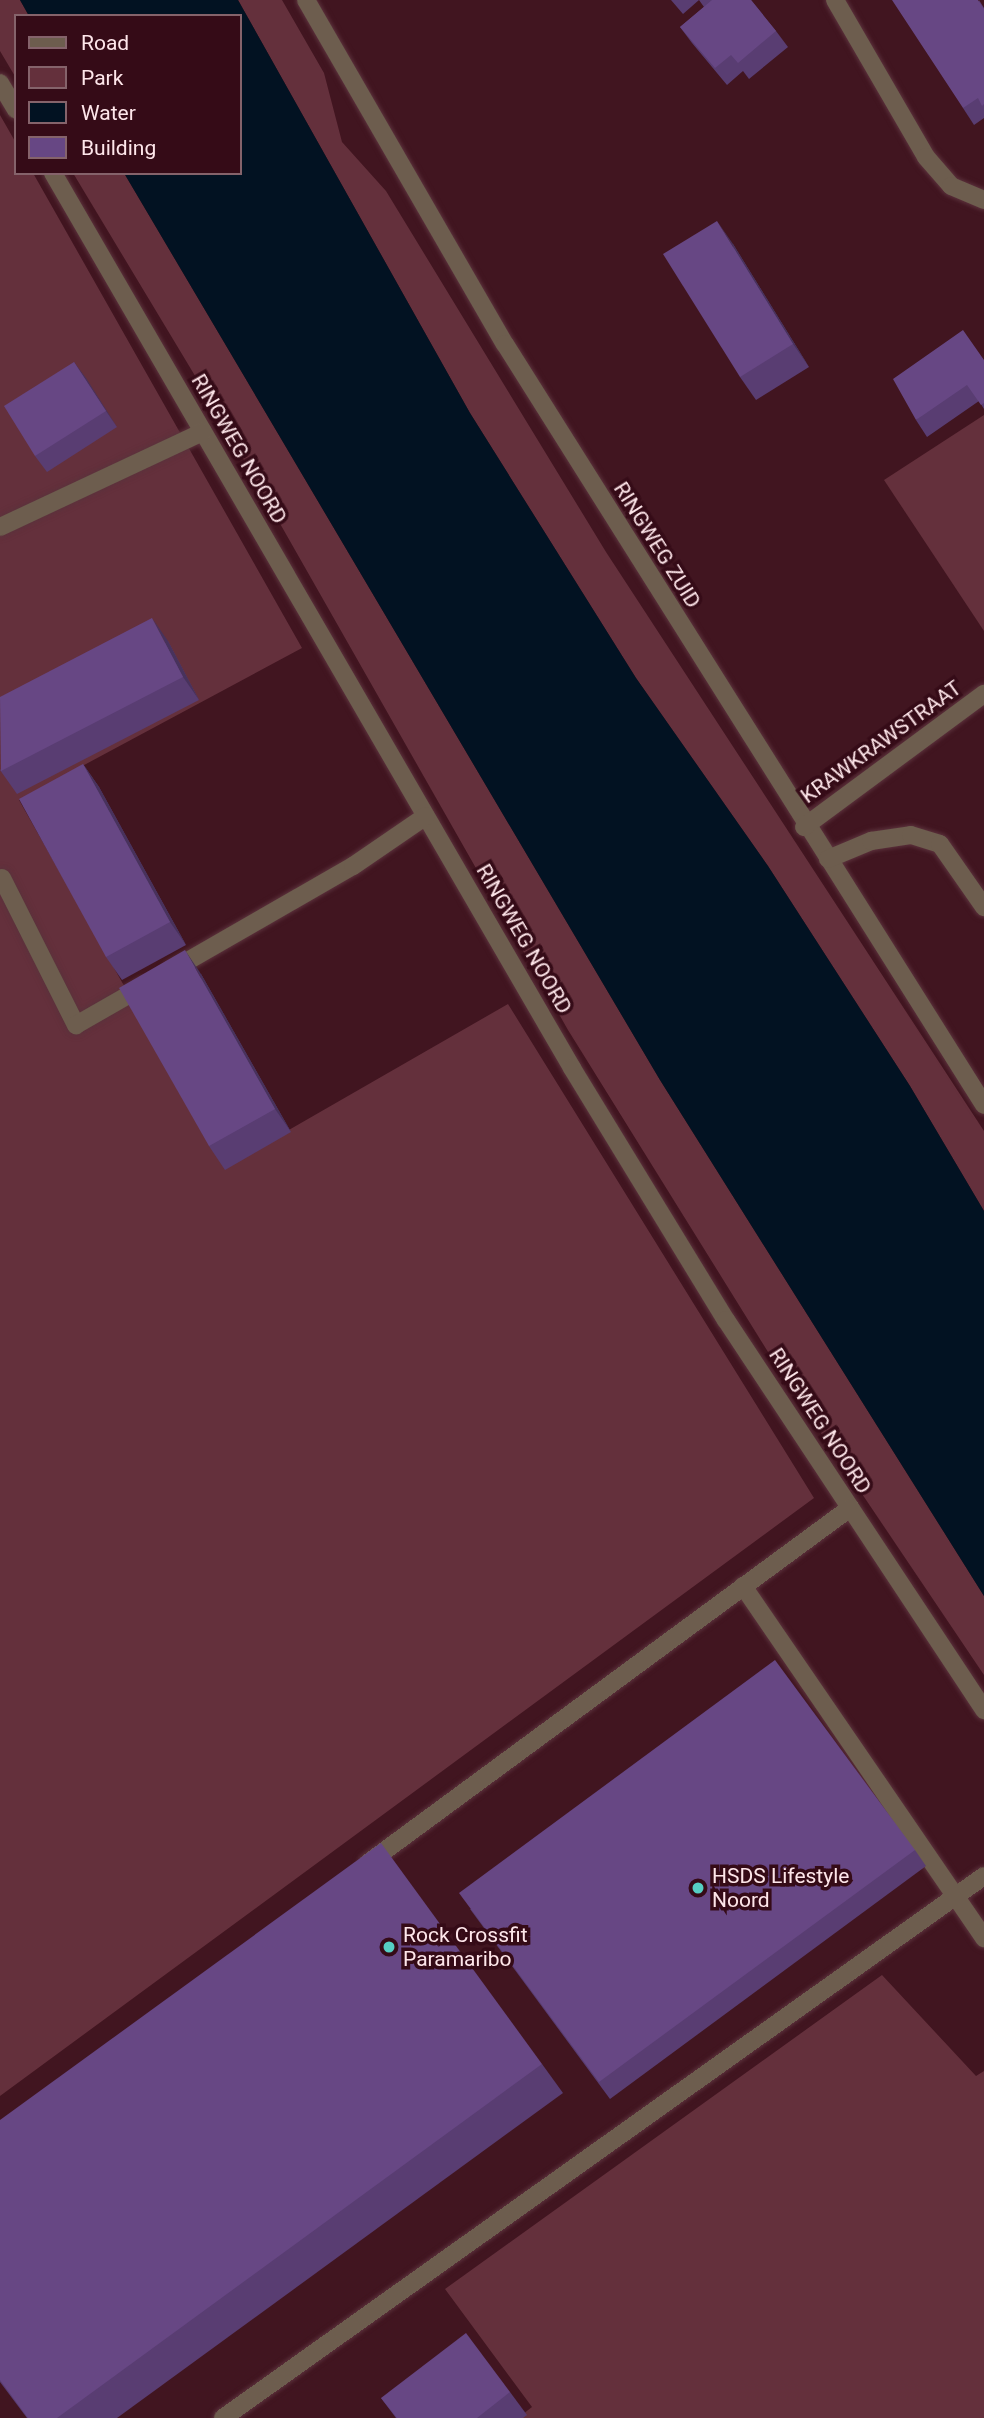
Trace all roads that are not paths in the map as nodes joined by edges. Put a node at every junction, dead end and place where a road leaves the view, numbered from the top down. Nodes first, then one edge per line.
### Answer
1 (306, 0) edge
2 (835, 0) edge
3 (0, 83) edge
4 (14, 107) edge
5 (54, 175) edge
6 (984, 200) edge
7 (203, 432) junction
8 (0, 527) edge
9 (984, 694) edge
10 (426, 816) junction
11 (804, 827) junction
12 (828, 859) junction
13 (2, 878) dead end
14 (984, 907) edge
15 (984, 1105) edge
16 (850, 1508) junction
17 (743, 1586) junction
18 (984, 1710) edge
19 (984, 1876) edge
20 (349, 1877) edge
21 (957, 1896) junction
22 (984, 1938) edge
23 (223, 2418) edge

1 - 11 street, RINGWEG ZUID
2 - 6 street
3 - 4 street
5 - 7 street, RINGWEG NOORD
7 - 8 street
7 - 10 street, RINGWEG NOORD
9 - 11 street, KRAWKRAWSTRAAT
10 - 13 street
10 - 16 street, RINGWEG NOORD
11 - 12 street, RINGWEG ZUID
12 - 14 street
12 - 15 street, RINGWEG ZUID
16 - 17 street
16 - 18 street, RINGWEG NOORD
17 - 20 street
17 - 21 street
19 - 21 street
21 - 22 street
21 - 23 street

